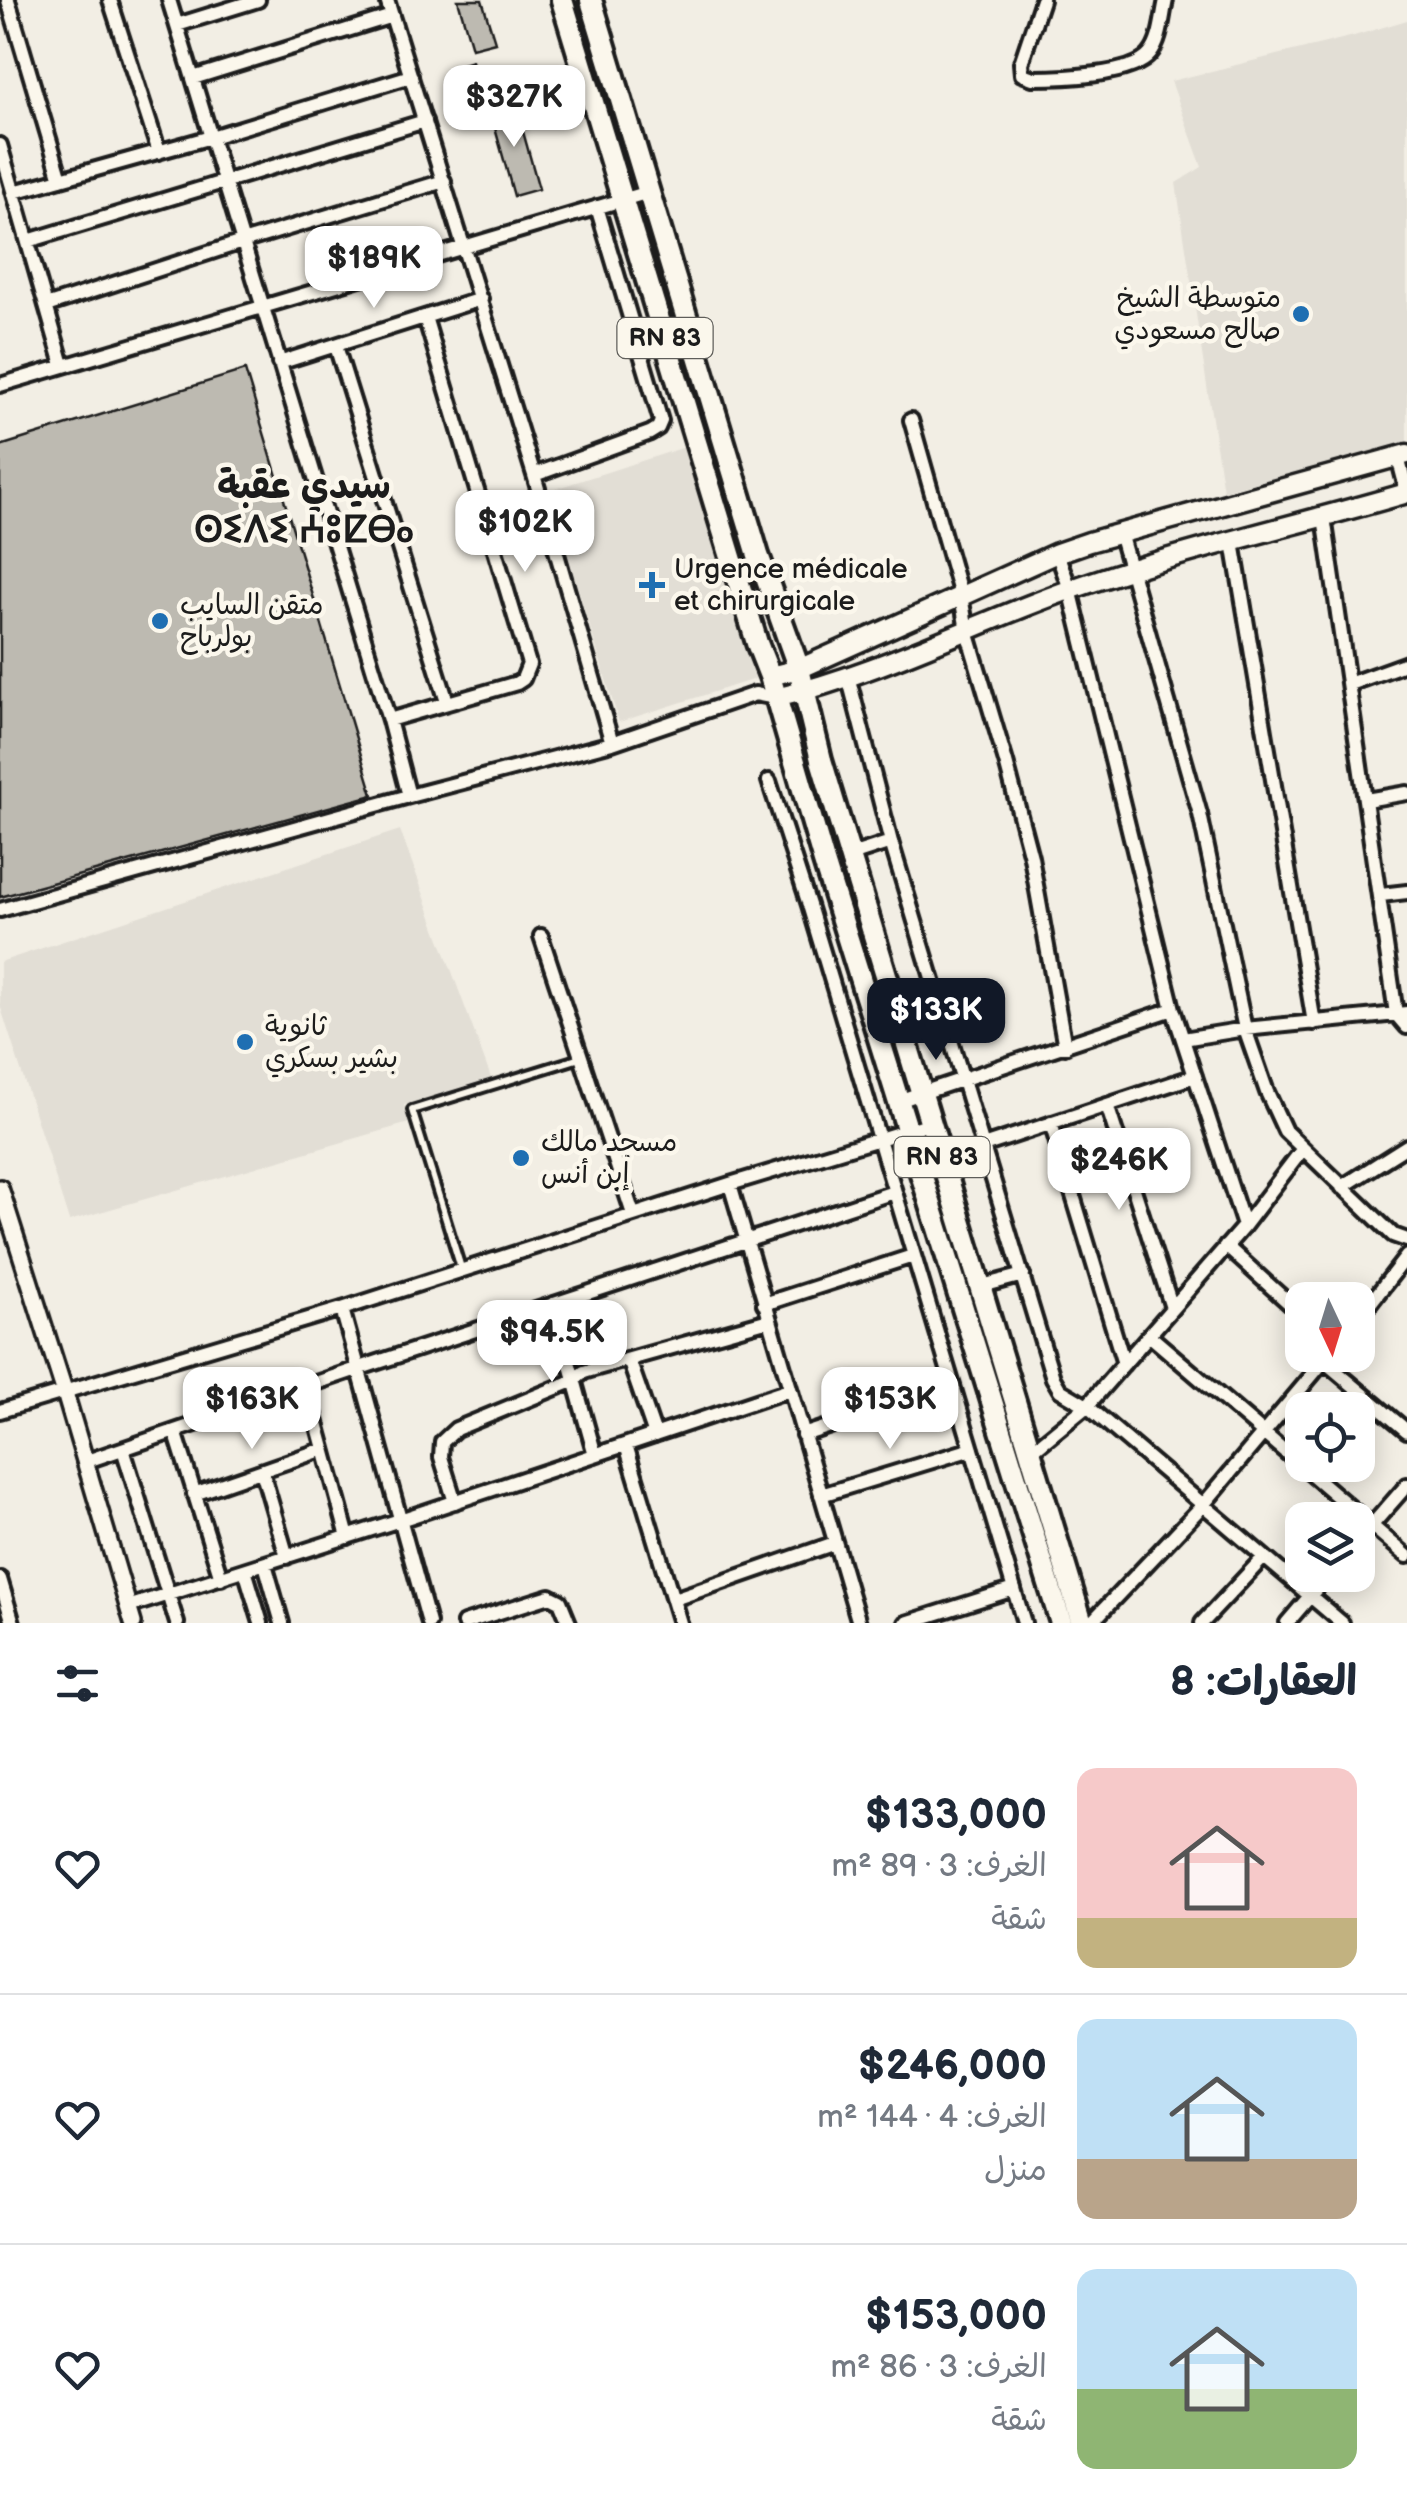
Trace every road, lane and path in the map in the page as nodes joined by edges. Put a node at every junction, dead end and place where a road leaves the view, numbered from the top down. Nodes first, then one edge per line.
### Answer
1 (8, 0) edge
2 (110, 0) edge
3 (169, 0) edge
4 (258, 0) edge
5 (386, 0) edge
6 (562, 0) edge
7 (591, 0) edge
8 (1042, 0) edge
9 (1166, 0) edge
10 (392, 16) junction
11 (177, 25) junction
12 (411, 76) junction
13 (193, 78) junction
14 (425, 121) junction
15 (210, 137) junction
16 (0, 145) edge
17 (159, 152) junction
18 (61, 179) junction
19 (224, 182) junction
20 (444, 182) junction
21 (14, 192) junction
22 (649, 192) junction
23 (624, 199) junction
24 (597, 207) junction
25 (28, 242) junction
26 (242, 242) junction
27 (464, 247) junction
28 (481, 299) junction
29 (46, 306) junction
30 (262, 309) junction
31 (426, 317) junction
32 (336, 346) junction
33 (278, 363) junction
34 (63, 365) junction
35 (0, 385) edge
36 (911, 420) dead end
37 (1402, 456) edge
38 (534, 475) junction
39 (1407, 493) edge
40 (1324, 518) junction
41 (1120, 533) junction
42 (1233, 542) junction
43 (1057, 553) junction
44 (758, 554) junction
45 (734, 563) junction
46 (1132, 570) junction
47 (1070, 590) junction
48 (961, 596) junction
49 (968, 631) junction
50 (1407, 663) edge
51 (798, 669) junction
52 (770, 676) junction
53 (848, 676) junction
54 (1349, 684) junction
55 (804, 691) junction
56 (766, 696) junction
57 (447, 702) junction
58 (389, 720) junction
59 (612, 742) junction
60 (768, 781) dead end
61 (1407, 792) edge
62 (409, 796) junction
63 (1366, 800) junction
64 (891, 842) junction
65 (851, 854) junction
66 (1407, 892) edge
67 (1380, 895) junction
68 (835, 897) junction
69 (809, 905) junction
70 (0, 910) edge
71 (541, 936) dead end
72 (1173, 1009) junction
73 (1402, 1014) edge
74 (1314, 1024) junction
75 (1407, 1027) edge
76 (1245, 1028) junction
77 (1183, 1039) junction
78 (1065, 1047) junction
79 (581, 1058) junction
80 (1195, 1076) junction
81 (963, 1079) junction
82 (922, 1093) junction
83 (898, 1101) junction
84 (1107, 1105) junction
85 (1051, 1123) junction
86 (932, 1124) junction
87 (908, 1132) junction
88 (878, 1140) junction
89 (983, 1146) junction
90 (1407, 1146) edge
91 (1302, 1150) junction
92 (730, 1184) junction
93 (0, 1188) edge
94 (1342, 1188) junction
95 (894, 1192) junction
96 (633, 1214) junction
97 (1244, 1226) junction
98 (1393, 1235) junction
99 (745, 1240) junction
100 (1407, 1240) edge
101 (1226, 1246) junction
102 (914, 1256) junction
103 (1405, 1261) edge
104 (462, 1270) junction
105 (1023, 1275) junction
106 (982, 1286) junction
107 (1375, 1297) edge
108 (1285, 1300) edge
109 (553, 1304) junction
110 (764, 1304) junction
111 (342, 1308) junction
112 (1172, 1308) junction
113 (769, 1320) junction
114 (1149, 1335) junction
115 (630, 1360) junction
116 (1124, 1364) junction
117 (357, 1369) junction
118 (1315, 1372) edge
119 (1342, 1372) edge
120 (573, 1381) junction
121 (307, 1386) junction
122 (952, 1386) junction
123 (789, 1390) junction
124 (64, 1392) junction
125 (1087, 1406) junction
126 (0, 1411) edge
127 (1407, 1431) edge
128 (175, 1432) junction
129 (1264, 1434) junction
130 (655, 1435) junction
131 (803, 1435) junction
132 (626, 1445) junction
133 (324, 1448) junction
134 (123, 1449) junction
135 (972, 1449) junction
136 (1032, 1451) junction
137 (595, 1455) junction
138 (84, 1462) junction
139 (262, 1471) junction
140 (1407, 1485) edge
141 (194, 1494) junction
142 (821, 1495) junction
143 (456, 1502) junction
144 (1344, 1502) edge
145 (1203, 1506) junction
146 (400, 1520) junction
147 (1375, 1521) edge
148 (1375, 1528) edge
149 (348, 1537) junction
150 (836, 1542) junction
151 (287, 1556) junction
152 (1407, 1556) edge
153 (1264, 1557) junction
154 (264, 1564) junction
155 (245, 1570) junction
156 (221, 1578) junction
157 (0, 1579) edge
158 (1014, 1589) junction
159 (1313, 1592) edge
160 (169, 1594) junction
161 (1310, 1596) junction
162 (674, 1599) junction
163 (131, 1615) edge
164 (13, 1623) edge
165 (177, 1623) edge
166 (261, 1623) edge
167 (282, 1623) edge
168 (429, 1623) edge
169 (464, 1623) edge
170 (569, 1623) edge
171 (680, 1623) edge
172 (859, 1623) edge
173 (906, 1623) edge
174 (1024, 1623) edge
175 (1060, 1623) edge
176 (1082, 1623) edge
177 (1091, 1623) edge
178 (1202, 1623) edge
179 (1287, 1623) edge
180 (1342, 1623) edge

1 - 18 street
2 - 17 street
3 - 11 street
4 - 11 street
5 - 10 street
6 - 23 main road, RN 83
7 - 22 main road, RN 83
8 - 9 street
10 - 12 street
10 - 13 street
11 - 13 street
12 - 14 street
12 - 15 street
13 - 15 street
14 - 19 street
14 - 20 street
15 - 17 street
15 - 19 street
16 - 21 street
17 - 18 street
18 - 21 street
19 - 25 street
19 - 26 street
20 - 26 street
20 - 27 street
21 - 25 street
22 - 23 street
22 - 44 main road, RN 83
23 - 24 street
23 - 45 main road, RN 83
24 - 27 street
24 - 38 street
25 - 29 street
26 - 29 street
26 - 30 street
27 - 28 street
27 - 30 street
28 - 31 street
28 - 38 street
29 - 34 street
30 - 33 street
30 - 34 street
31 - 32 street
31 - 57 street
32 - 33 street
32 - 57 street
33 - 58 street
34 - 35 street
36 - 48 street
37 - 39 street
37 - 41 main road
38 - 59 street
39 - 40 main road
40 - 42 main road
40 - 54 street
41 - 43 main road
41 - 46 street
42 - 46 main road
42 - 74 street
43 - 47 street
43 - 48 main road
44 - 45 main road
44 - 51 main road, RN 83
45 - 52 main road, RN 83
46 - 47 main road
46 - 76 street
47 - 49 main road
47 - 72 street
48 - 49 street
48 - 51 main road
49 - 53 main road
49 - 78 street
50 - 54 street
51 - 52 main road
51 - 55 main road, RN 83
52 - 56 main road, RN 83
53 - 55 main road
53 - 64 street
54 - 63 street
55 - 56 main road
55 - 65 main road, RN 83
56 - 59 street
56 - 68 main road, RN 83
57 - 58 street
58 - 62 street
59 - 62 street
60 - 69 street
61 - 63 street
62 - 70 street
63 - 67 street
64 - 65 street
64 - 81 street
65 - 82 main road, RN 83
66 - 67 street
67 - 73 street
68 - 69 street
68 - 83 main road, RN 83
69 - 88 street
71 - 79 street
72 - 77 street
72 - 78 street
73 - 74 street
73 - 75 street
74 - 76 street
76 - 77 street
76 - 91 street
77 - 80 street
78 - 81 street
79 - 96 street
79 - 104 lane
80 - 84 street
80 - 97 street
81 - 82 street
81 - 89 street
82 - 83 street
82 - 86 main road, RN 83
83 - 87 main road, RN 83
84 - 85 street
84 - 112 street
85 - 89 street
85 - 116 street
86 - 87 street
86 - 106 main road, RN 83
87 - 88 street
87 - 175 main road, RN 83
88 - 92 street
88 - 95 street
89 - 105 street
90 - 94 street
91 - 94 street
91 - 97 street
92 - 96 street
92 - 99 street
93 - 124 street
94 - 98 street
95 - 99 street
95 - 102 street
96 - 104 street
97 - 101 street
98 - 100 street
98 - 103 street
99 - 109 street
99 - 110 street
101 - 108 street
101 - 112 street
102 - 110 street
102 - 122 street
103 - 107 street
104 - 111 street
105 - 106 street
105 - 125 street
106 - 136 main road, RN 83
109 - 117 street
109 - 120 street
110 - 113 street
111 - 117 street
111 - 124 street
112 - 114 street
113 - 115 street
113 - 123 street
114 - 116 street
114 - 129 street
115 - 120 street
115 - 130 street
116 - 125 street
117 - 121 street
117 - 146 street
118 - 129 street
119 - 127 street
120 - 137 street
120 - 143 street
121 - 128 street
121 - 133 street
122 - 131 street
122 - 135 street
123 - 130 street
123 - 131 street
124 - 126 street
124 - 138 street
125 - 136 street
125 - 145 street
128 - 134 street
128 - 141 street
129 - 144 street
129 - 145 street
130 - 132 street
131 - 142 street
132 - 137 street
132 - 162 street
133 - 139 street
133 - 149 street
134 - 138 street
134 - 160 street
135 - 142 street
135 - 158 street
136 - 176 main road, RN 83
137 - 143 street
138 - 163 street
139 - 141 street
139 - 151 street
140 - 147 street
141 - 156 street
142 - 150 street
143 - 146 street
145 - 153 street
145 - 177 street
146 - 149 street
146 - 168 street
148 - 152 street
149 - 151 street
150 - 162 street
150 - 172 street
151 - 154 street
153 - 161 street
153 - 178 street
154 - 155 street
154 - 167 street
155 - 156 street
155 - 166 street
156 - 160 street
157 - 164 street
158 - 173 street
158 - 174 street
159 - 161 street
160 - 163 street
160 - 165 street
161 - 179 street
161 - 180 street
162 - 171 street
169 - 170 street

